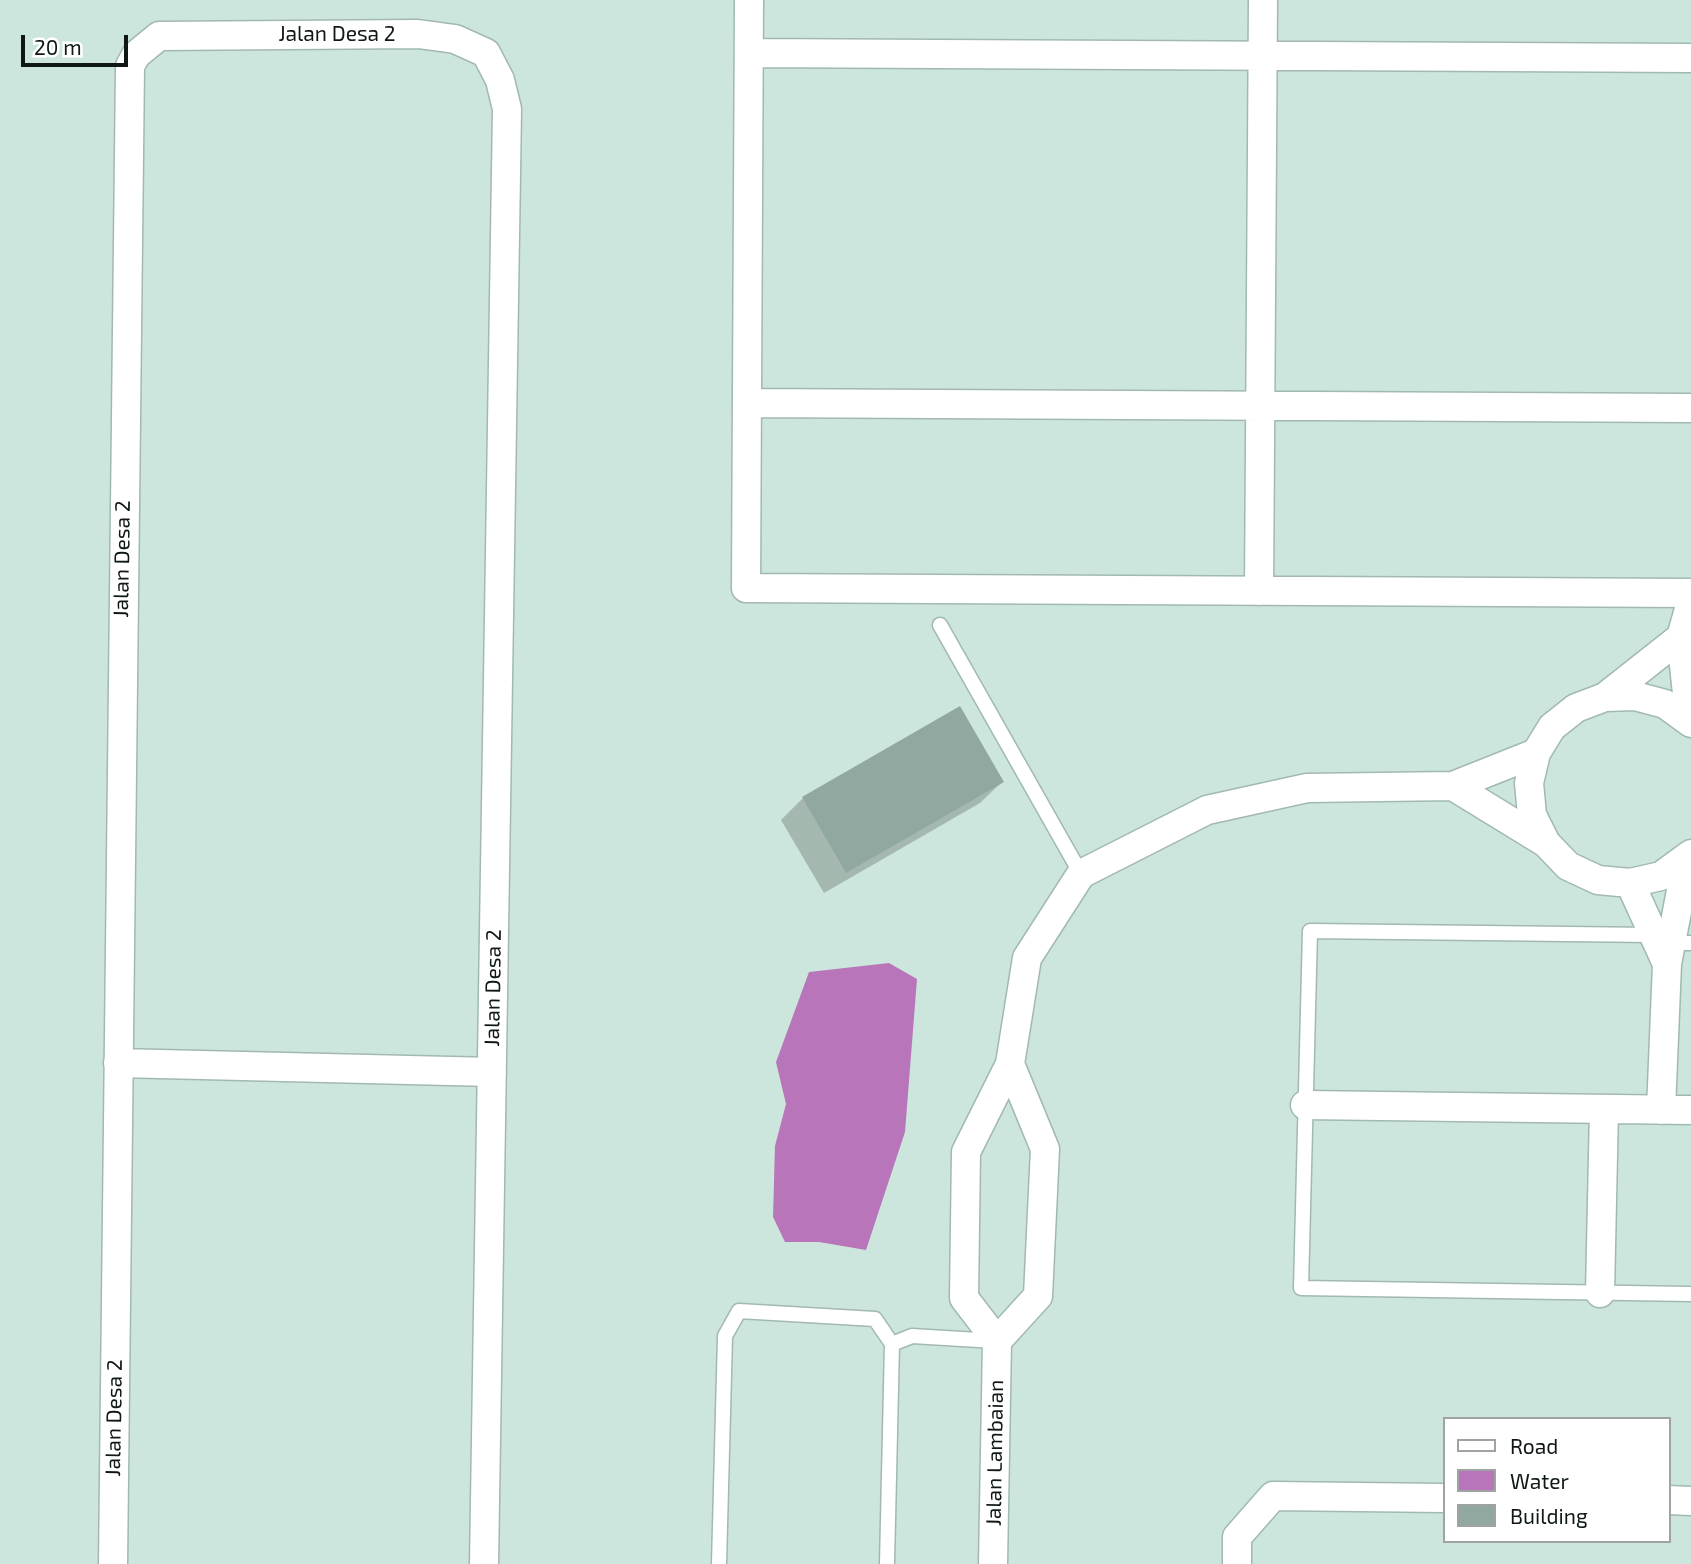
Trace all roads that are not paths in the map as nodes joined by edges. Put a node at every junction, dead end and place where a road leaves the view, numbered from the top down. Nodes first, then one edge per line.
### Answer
1 (749, 0) edge
2 (1263, 0) edge
3 (749, 53) junction
4 (1262, 56) junction
5 (1691, 58) edge
6 (747, 403) junction
7 (1260, 406) junction
8 (1691, 408) edge
9 (1259, 591) junction
10 (1691, 593) edge
11 (1691, 602) edge
12 (940, 625) dead end
13 (1681, 637) junction
14 (1605, 697) junction
15 (1690, 722) edge
16 (1536, 753) junction
17 (1453, 786) junction
18 (1546, 843) junction
19 (1689, 857) edge
20 (1081, 874) junction
21 (1630, 883) junction
22 (1671, 946) edge
23 (118, 1063) junction
24 (1010, 1064) junction
25 (492, 1072) junction
26 (1305, 1105) junction
27 (1604, 1109) junction
28 (1661, 1110) junction
29 (1691, 1110) edge
30 (1601, 1293) junction
31 (1691, 1294) edge
32 (997, 1341) junction
33 (892, 1344) junction
34 (1442, 1498) edge
35 (1670, 1500) edge
36 (1691, 1500) edge
37 (113, 1564) edge
38 (484, 1564) edge
39 (719, 1564) edge
40 (887, 1564) edge
41 (993, 1564) edge
42 (1237, 1564) edge

1 - 3 street
2 - 4 street
3 - 4 street
3 - 6 street
4 - 5 street
4 - 7 street
6 - 7 street
6 - 9 street
7 - 8 street
7 - 9 street
9 - 10 street
11 - 13 street
12 - 20 lane
13 - 14 street
13 - 15 street
14 - 15 street
14 - 16 street
16 - 17 street
16 - 18 street
17 - 18 street
17 - 20 street
18 - 21 street
19 - 21 street
19 - 22 street
20 - 24 street
21 - 22 street
22 - 26 lane
22 - 28 street
23 - 25 street, Jalan Desa 2
23 - 25 street, Jalan Desa 2
23 - 37 street, Jalan Desa 2
24 - 32 street
24 - 32 street
25 - 38 street, Jalan Desa 2
26 - 27 street
26 - 30 lane
27 - 28 street
27 - 30 street
28 - 29 street
30 - 31 lane
32 - 33 lane
32 - 41 street, Jalan Lambaian
33 - 39 lane
33 - 40 lane
34 - 42 street
35 - 36 street

